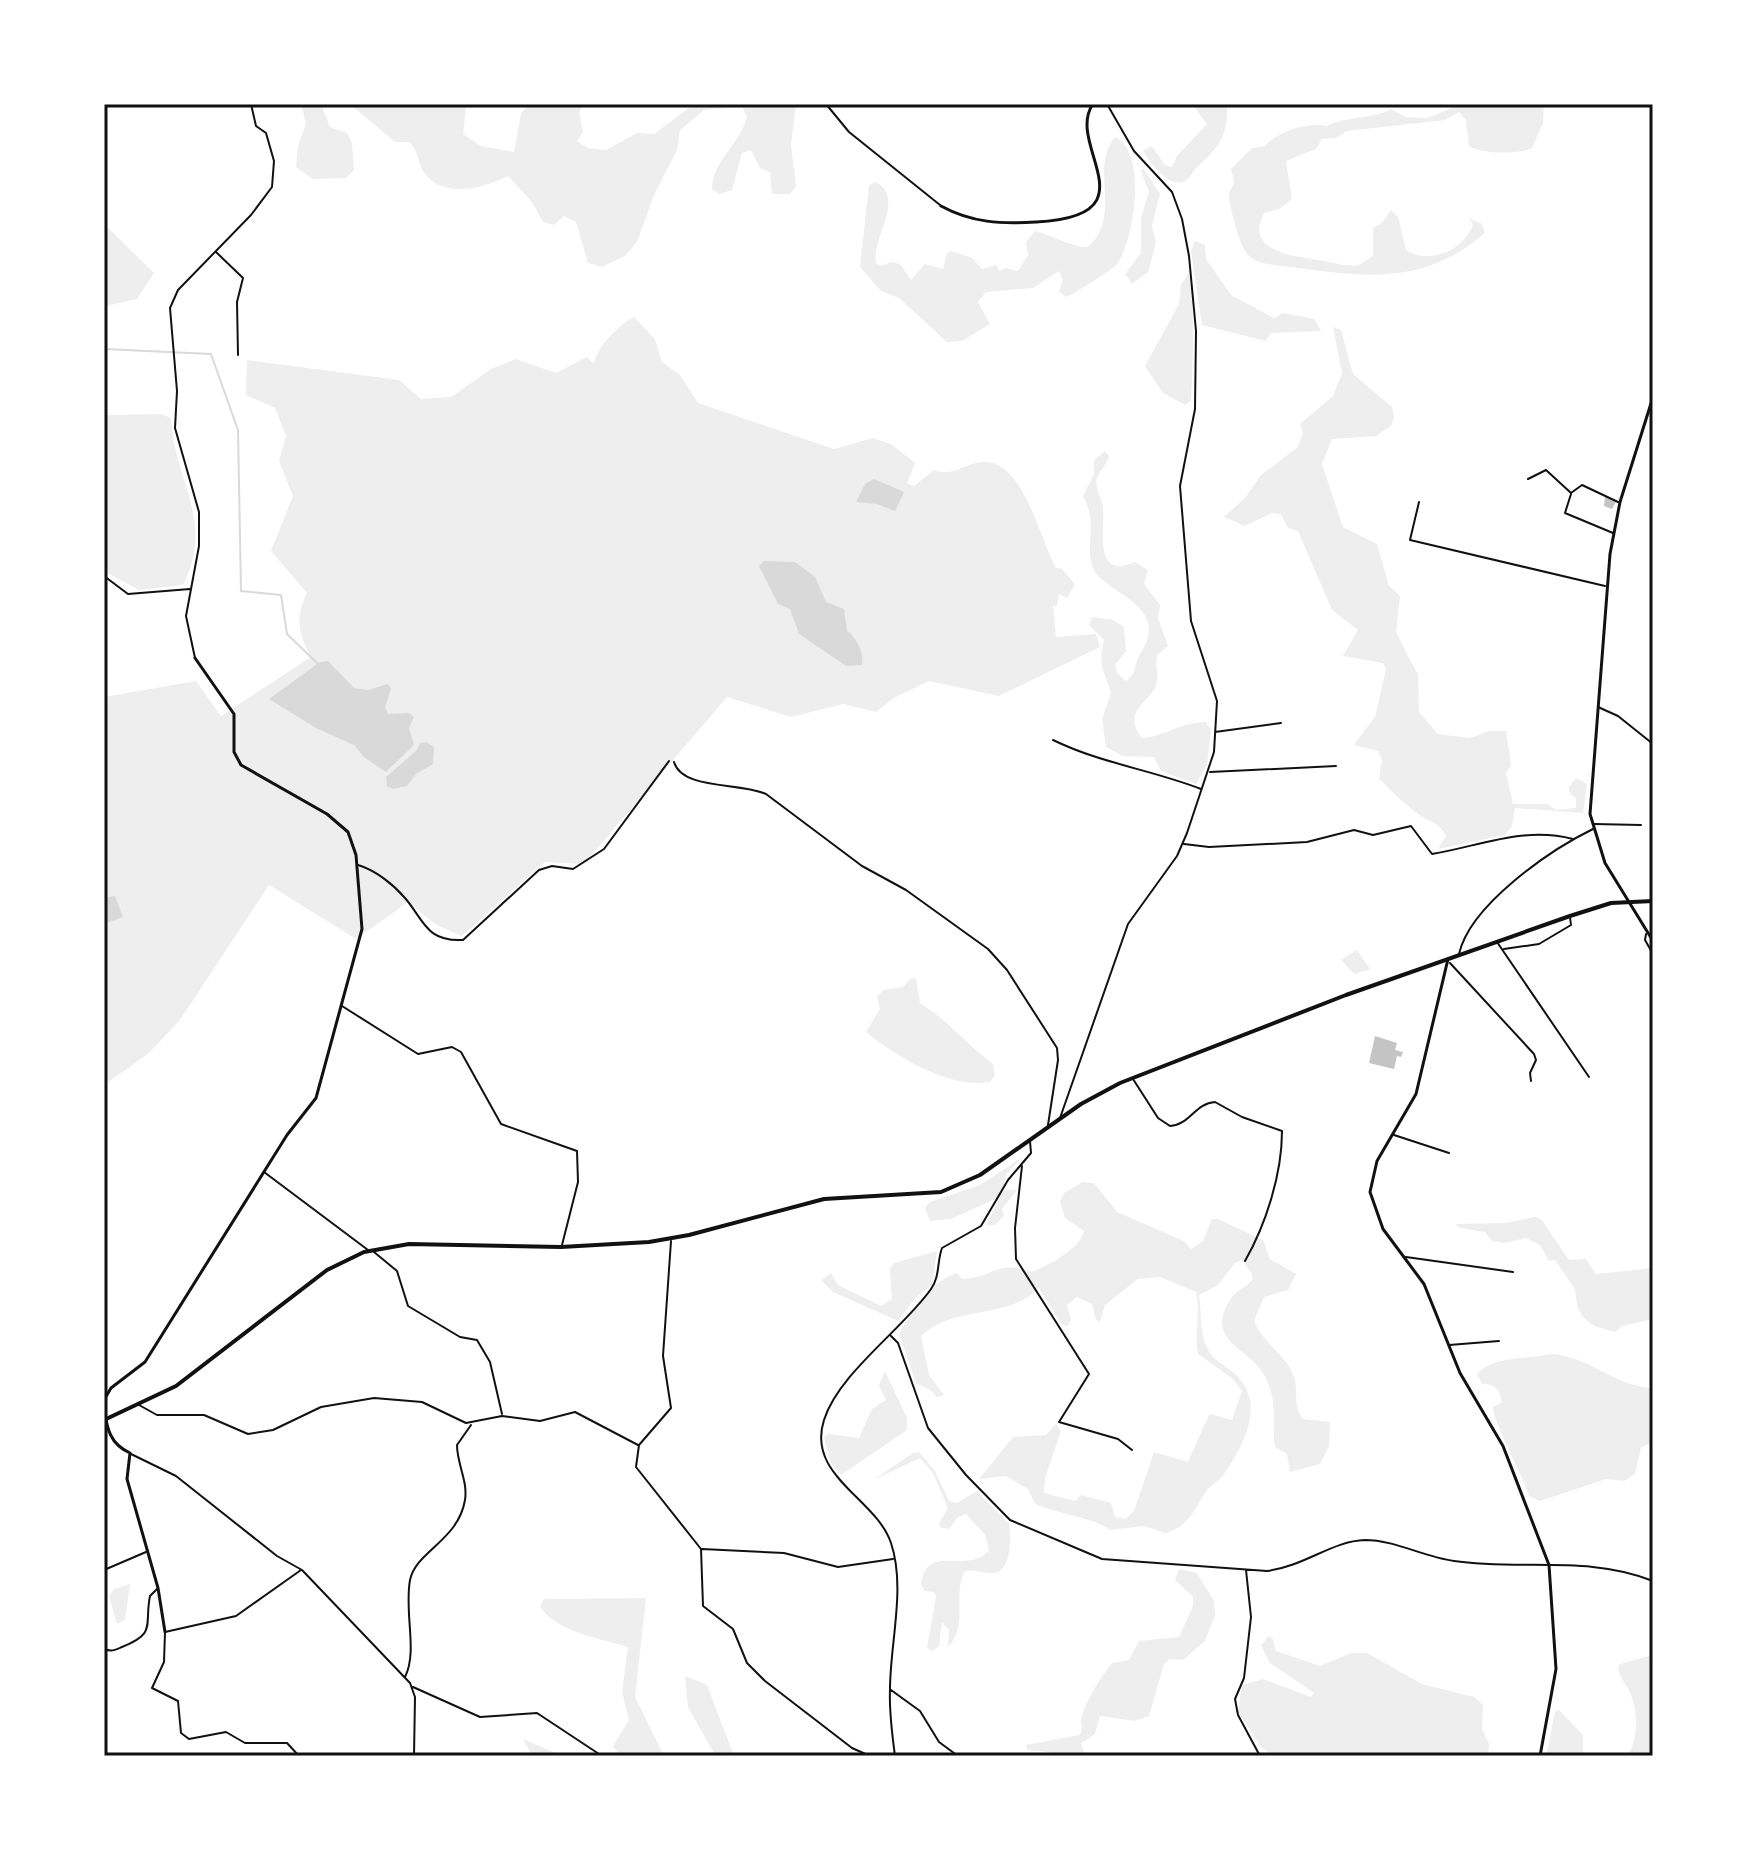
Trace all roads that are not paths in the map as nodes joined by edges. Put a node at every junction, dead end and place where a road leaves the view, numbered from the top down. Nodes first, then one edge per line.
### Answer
1 (251, 104) edge
2 (826, 104) edge
3 (1093, 104) edge
4 (1107, 104) edge
5 (941, 206) joint
6 (216, 251) junction
7 (238, 355) dead end
8 (1653, 397) edge
9 (1528, 479) dead end
10 (1571, 493) junction
11 (1419, 502) dead end
12 (1620, 502) junction
13 (1613, 533) junction
14 (104, 576) edge
15 (1606, 586) junction
16 (191, 589) junction
17 (195, 658) joint
18 (1597, 707) junction
19 (1281, 723) dead end
20 (1215, 732) junction
21 (1053, 740) dead end
22 (1653, 744) edge
23 (669, 761) dead end
24 (674, 762) dead end
25 (1336, 766) dead end
26 (1209, 772) junction
27 (1202, 790) junction
28 (1641, 825) dead end
29 (1592, 827) junction
30 (1573, 839) junction
31 (1183, 843) junction
32 (357, 865) junction
33 (1625, 901) junction
34 (1653, 901) edge
35 (1570, 916) junction
36 (1646, 934) junction
37 (1497, 941) junction
38 (1653, 941) edge
39 (1503, 949) junction
40 (1653, 954) edge
41 (1459, 955) junction
42 (1448, 960) junction
43 (342, 1006) junction
44 (1589, 1077) dead end
45 (1133, 1078) junction
46 (1531, 1081) dead end
47 (1059, 1119) junction
48 (1047, 1129) junction
49 (1394, 1135) junction
50 (1030, 1141) junction
51 (1449, 1153) dead end
52 (1022, 1164) junction
53 (264, 1172) junction
54 (671, 1239) junction
55 (561, 1247) junction
56 (371, 1251) junction
57 (1404, 1257) junction
58 (1245, 1261) dead end
59 (1513, 1272) dead end
60 (891, 1336) junction
61 (1499, 1341) dead end
62 (1447, 1345) junction
63 (104, 1400) edge
64 (138, 1404) junction
65 (104, 1408) edge
66 (502, 1416) junction
67 (105, 1420) edge
68 (472, 1424) junction
69 (639, 1445) junction
70 (1132, 1450) dead end
71 (130, 1453) junction
72 (701, 1549) junction
73 (147, 1552) junction
74 (894, 1558) junction
75 (1549, 1565) junction
76 (1246, 1569) junction
77 (104, 1570) edge
78 (302, 1570) junction
79 (1653, 1581) edge
80 (158, 1588) junction
81 (165, 1632) junction
82 (104, 1649) edge
83 (405, 1677) junction
84 (412, 1687) junction
85 (890, 1689) junction
86 (299, 1756) edge
87 (414, 1756) edge
88 (602, 1756) edge
89 (870, 1756) edge
90 (895, 1756) edge
91 (958, 1756) edge
92 (1260, 1756) edge
93 (1540, 1756) edge

1 - 6 street
2 - 5 street
3 - 5 street
4 - 20 street
6 - 7 street
6 - 16 street
8 - 12 street
9 - 10 street
10 - 12 street
10 - 13 street
11 - 15 street
12 - 13 street
13 - 15 street
14 - 16 street
15 - 18 street
16 - 17 street
17 - 32 street
18 - 22 street
18 - 29 street
19 - 20 street
20 - 26 street
21 - 27 street
23 - 32 street
24 - 48 street
25 - 26 street
26 - 27 street
27 - 31 street
28 - 29 street
29 - 30 street
29 - 33 street
30 - 31 street
30 - 41 street
31 - 47 street
32 - 43 street
33 - 34 main road
33 - 35 main road
33 - 36 street
35 - 37 main road
35 - 39 street
36 - 38 street
36 - 40 street
37 - 39 street
37 - 41 main road
39 - 44 street
41 - 42 main road
42 - 45 main road
42 - 46 street
42 - 49 street
43 - 53 street
43 - 55 street
45 - 47 main road
45 - 58 street
47 - 48 main road
48 - 50 main road
49 - 51 street
49 - 57 street
50 - 52 street
50 - 54 main road
52 - 60 street
52 - 70 street
53 - 56 street
53 - 63 street
54 - 55 main road
54 - 69 street
55 - 56 main road
56 - 64 main road
56 - 66 street
57 - 59 street
57 - 62 street
60 - 74 street
60 - 76 street
61 - 62 street
62 - 75 street
64 - 67 main road
64 - 68 street
65 - 67 street
66 - 68 street
66 - 69 street
67 - 71 street
68 - 83 street
69 - 72 street
71 - 73 street
71 - 78 street
72 - 74 street
72 - 89 street
73 - 77 street
73 - 80 street
74 - 85 street
75 - 76 street
75 - 79 street
75 - 93 street
76 - 92 street
78 - 81 street
78 - 83 street
80 - 81 street
80 - 82 street
81 - 86 street
83 - 84 street
84 - 87 street
84 - 88 street
85 - 90 street
85 - 91 street

